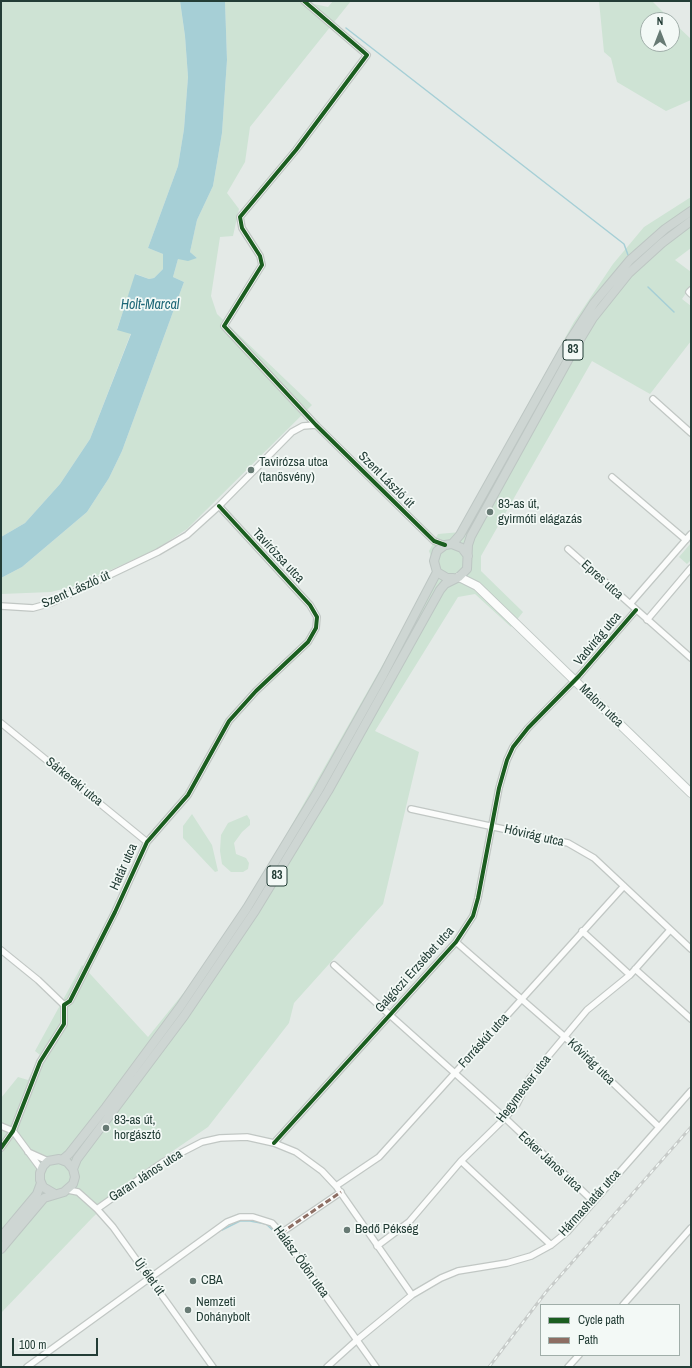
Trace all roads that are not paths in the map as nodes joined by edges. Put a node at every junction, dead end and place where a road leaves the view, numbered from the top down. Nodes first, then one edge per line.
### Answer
1 (304, 1) edge
2 (691, 210) edge
3 (691, 221) edge
4 (691, 290) edge
5 (691, 294) edge
6 (652, 400) dead end
7 (316, 425) junction
8 (691, 433) edge
9 (612, 477) dead end
10 (219, 506) junction
11 (691, 534) edge
12 (686, 540) junction
13 (434, 541) junction
14 (449, 544) junction
15 (568, 549) dead end
16 (435, 556) junction
17 (468, 557) junction
18 (691, 568) edge
19 (467, 569) junction
20 (438, 572) junction
21 (456, 578) junction
22 (477, 586) junction
23 (630, 604) junction
24 (1, 606) edge
25 (636, 610) junction
26 (647, 620) junction
27 (317, 621) joint
28 (691, 658) edge
29 (574, 680) junction
30 (1, 723) edge
31 (691, 793) edge
32 (411, 809) dead end
33 (492, 826) junction
34 (147, 842) junction
35 (624, 886) junction
36 (670, 930) junction
37 (582, 931) junction
38 (456, 942) junction
39 (691, 949) edge
40 (1, 950) edge
41 (334, 965) dead end
42 (635, 969) junction
43 (630, 975) junction
44 (522, 1000) junction
45 (64, 1006) junction
46 (390, 1014) junction
47 (691, 1019) edge
48 (565, 1037) junction
49 (454, 1074) junction
50 (691, 1091) edge
51 (505, 1118) junction
52 (1, 1126) edge
53 (659, 1127) junction
54 (13, 1132) junction
55 (274, 1144) junction
56 (1, 1148) edge
57 (28, 1152) junction
58 (62, 1160) junction
59 (48, 1161) junction
60 (462, 1161) junction
61 (41, 1169) junction
62 (73, 1169) junction
63 (74, 1181) junction
64 (41, 1183) junction
65 (336, 1186) junction
66 (68, 1190) junction
67 (78, 1192) junction
68 (341, 1192) junction
69 (56, 1194) junction
70 (592, 1202) junction
71 (97, 1209) junction
72 (691, 1228) edge
73 (281, 1233) junction
74 (1, 1237) edge
75 (551, 1245) junction
76 (377, 1246) junction
77 (1, 1249) edge
78 (149, 1278) junction
79 (412, 1295) junction
80 (624, 1304) edge
81 (357, 1340) junction
82 (578, 1356) edge
83 (27, 1367) edge
84 (213, 1367) edge
85 (327, 1367) edge
86 (376, 1367) edge
87 (568, 1367) edge

1 - 7 street
2 - 14 main road, 83
3 - 17 main road, 83
4 - 5 street
6 - 8 street
7 - 10 street, Szent László út
7 - 13 street, Szent László út
9 - 12 street
10 - 24 street, Szent László út
10 - 27 street, Tavirózsa utca
11 - 12 street, Vadvirág utca
12 - 23 street, Vadvirág utca
13 - 14 street, Szent László út
13 - 16 street
14 - 16 main road, 83
14 - 17 main road
15 - 23 street, Epres utca
16 - 20 main road
17 - 19 main road, 83
18 - 26 street
19 - 21 main road, 83
19 - 22 main road
20 - 21 main road
20 - 58 main road, 83
21 - 22 main road
21 - 62 main road, 83
22 - 29 main road, Malom utca
23 - 25 street, Epres utca
25 - 26 street, Epres utca
25 - 29 street, Vadvirág utca
26 - 28 street, Epres utca
27 - 34 street, Határ utca
29 - 31 main road, Malom utca
29 - 33 street, Galgóczi Erzsébet utca
30 - 34 street, Sárkereki utca
32 - 33 street, Hóvirág utca
33 - 35 street, Hóvirág utca
33 - 38 street, Galgóczi Erzsébet utca
34 - 45 street, Határ utca
35 - 36 street, Hóvirág utca
35 - 37 street, Forráskút utca
36 - 39 street, Hóvirág utca
36 - 42 street, Hegymester utca
37 - 43 street
37 - 44 street, Forráskút utca
38 - 44 street, Kővirág utca
38 - 46 street, Galgóczi Erzsébet utca
40 - 45 street
41 - 46 street, Ecker János utca
42 - 43 street, Hegymester utca
42 - 47 street
43 - 48 street, Hegymester utca
44 - 48 street, Kővirág utca
44 - 49 street, Forráskút utca
45 - 54 street
46 - 49 street, Ecker János utca
46 - 55 street, Galgóczi Erzsébet utca
48 - 51 street, Hegymester utca
48 - 53 street, Kővirág utca
49 - 51 street, Ecker János utca
49 - 65 street, Forráskút utca
50 - 53 street, Hármashatár utca
51 - 60 street, Hegymester utca
51 - 70 street, Ecker János utca
52 - 54 street
53 - 70 street, Hármashatár utca
54 - 56 street
54 - 57 street
55 - 65 street, Garan János utca
55 - 71 street, Garan János utca
57 - 59 street
57 - 61 street
58 - 59 main road
58 - 62 main road
59 - 61 main road
60 - 75 street
60 - 76 street, Hegymester utca
61 - 64 main road
62 - 63 main road
63 - 66 main road
63 - 67 street, Új élet út
64 - 69 main road
64 - 74 main road
65 - 68 street, Garan János utca
66 - 67 street
66 - 69 main road
67 - 71 street, Új élet út
68 - 73 street
68 - 76 street, Garan János utca
69 - 77 main road
70 - 75 street, Hármashatár utca
71 - 78 street, Új élet út
72 - 80 street
73 - 78 street, Halász Ödön utca
73 - 81 street, Halász Ödön utca
75 - 79 street, Hármashatár utca
76 - 79 street, Garan János utca
78 - 83 street, Halász Ödön utca
78 - 84 street, Új élet út
79 - 81 street, Hármashatár utca
81 - 85 street, Hármashatár utca
81 - 86 street, Halász Ödön utca
82 - 87 street

